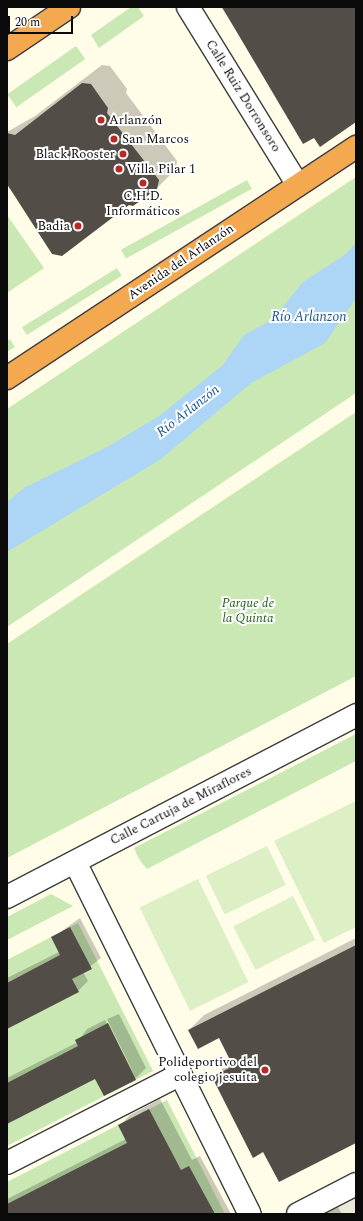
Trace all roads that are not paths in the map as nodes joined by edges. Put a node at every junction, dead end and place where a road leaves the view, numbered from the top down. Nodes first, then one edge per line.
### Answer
1 (69, 7) edge
2 (188, 7) edge
3 (7, 49) edge
4 (356, 146) edge
5 (298, 184) junction
6 (7, 378) edge
7 (356, 715) edge
8 (75, 862) junction
9 (7, 897) edge
10 (181, 1074) junction
11 (7, 1163) edge
12 (356, 1184) edge
13 (250, 1214) edge
14 (298, 1214) edge

1 - 3 highway
2 - 5 street, Calle Ruiz Dorronsoro
4 - 5 highway, Avenida del Arlanzón
5 - 6 highway, Avenida del Arlanzón
7 - 8 street, Calle Cartuja de Miraflores
8 - 9 street, Calle Cartuja de Miraflores
8 - 10 street
10 - 11 street
10 - 13 street
12 - 14 street

